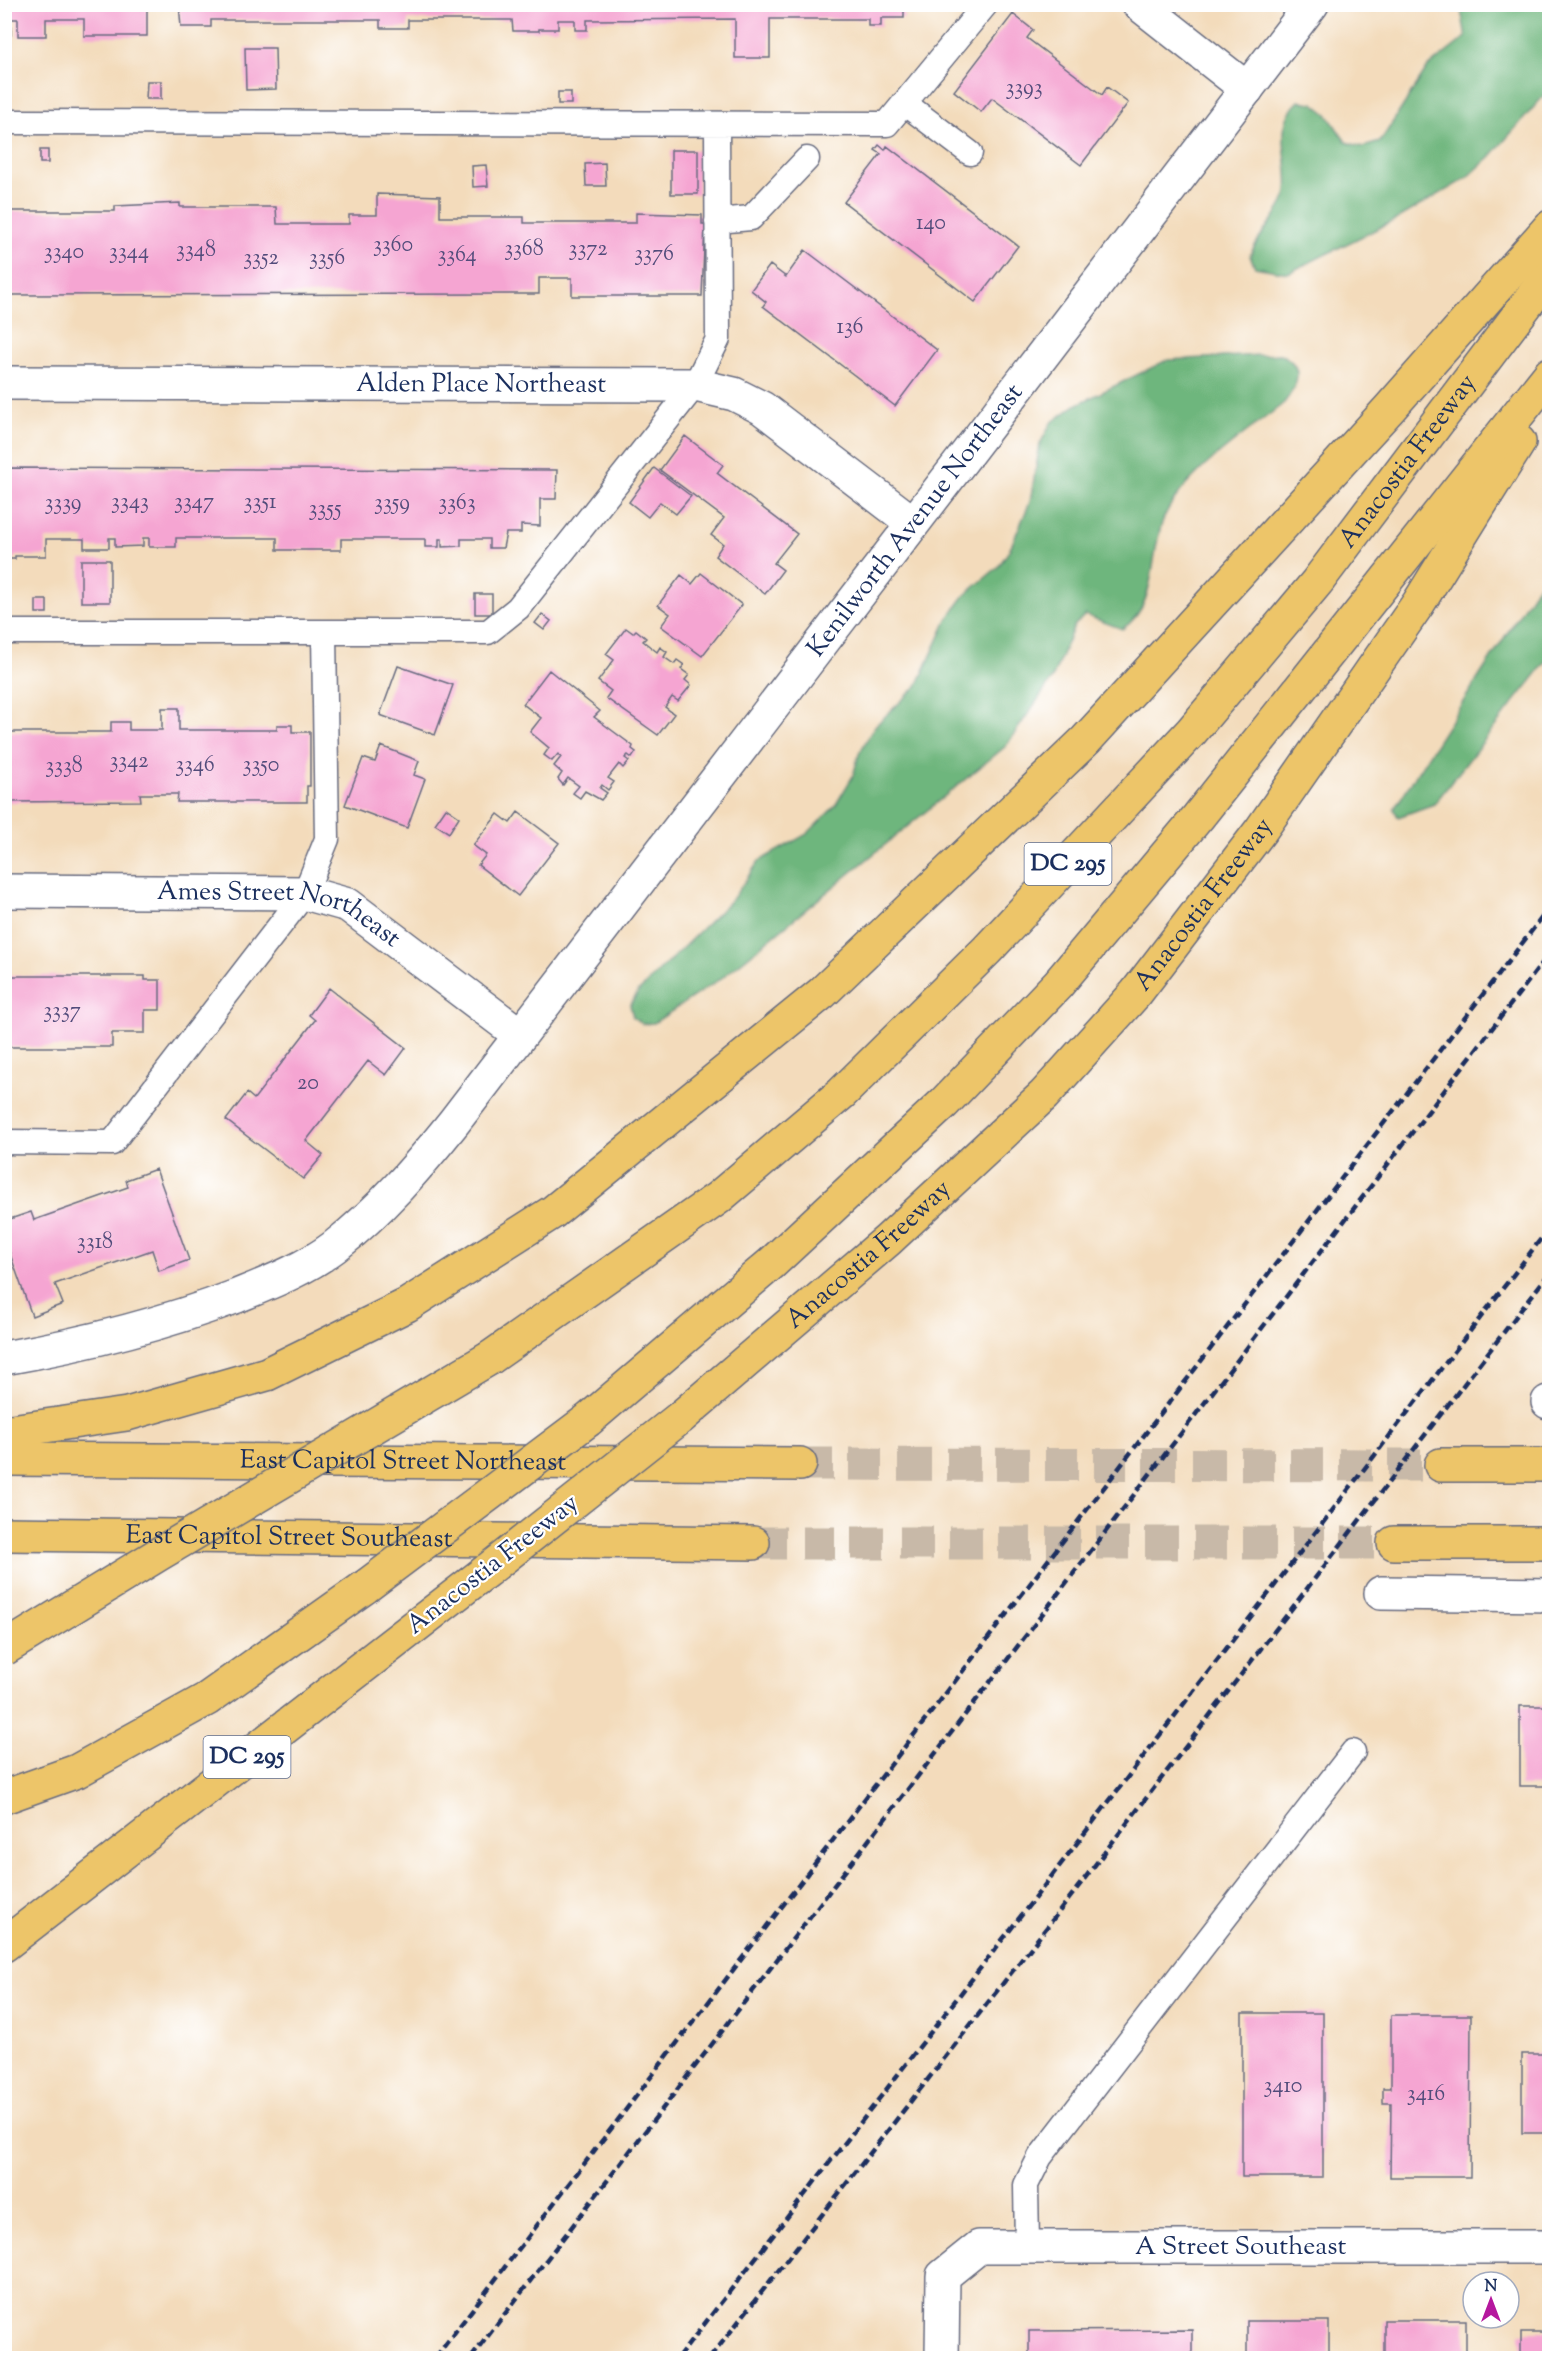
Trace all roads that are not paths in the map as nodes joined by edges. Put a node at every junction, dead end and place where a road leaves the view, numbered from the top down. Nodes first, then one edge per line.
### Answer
1 (986, 4) edge
2 (1139, 4) edge
3 (1312, 4) edge
4 (1247, 88) junction
5 (904, 103) junction
6 (4, 122) edge
7 (717, 124) junction
8 (970, 153) dead end
9 (807, 159) dead end
10 (717, 221) junction
11 (1550, 226) edge
12 (1550, 273) edge
13 (1550, 374) edge
14 (4, 382) edge
15 (695, 386) junction
16 (1550, 392) edge
17 (913, 524) junction
18 (4, 632) edge
19 (324, 633) junction
20 (4, 891) edge
21 (305, 893) junction
22 (520, 1035) junction
23 (4, 1142) edge
24 (4, 1358) edge
25 (4, 1432) edge
26 (4, 1459) edge
27 (800, 1464) tunnel mouth
28 (1441, 1465) tunnel mouth
29 (1550, 1465) edge
30 (4, 1534) edge
31 (753, 1543) tunnel mouth
32 (1394, 1543) tunnel mouth
33 (1550, 1543) edge
34 (1381, 1593) dead end
35 (1550, 1594) edge
36 (4, 1649) edge
37 (1353, 1752) dead end
38 (4, 1797) edge
39 (4, 1945) edge
40 (1028, 2245) junction
41 (1550, 2247) edge
42 (942, 2358) edge

1 - 5 lane
2 - 4 street
3 - 4 street, Kenilworth Avenue Northeast
4 - 17 street, Kenilworth Avenue Northeast
5 - 7 lane
5 - 8 lane
6 - 7 lane
7 - 10 lane
9 - 10 lane
10 - 15 lane
11 - 25 main road
12 - 36 main road, Anacostia Freeway / DC 295, bridge
13 - 38 main road, bridge
14 - 15 street, Alden Place Northeast
15 - 17 street, Alden Place Northeast
15 - 19 lane
16 - 39 main road, Anacostia Freeway / DC 295, bridge
17 - 22 street, Kenilworth Avenue Northeast
18 - 19 lane
19 - 21 lane
20 - 21 street, Ames Street Northeast
21 - 22 street, Ames Street Northeast
21 - 23 lane
22 - 24 street
26 - 27 main road, East Capitol Street Northeast
28 - 29 main road
30 - 31 main road, East Capitol Street Southeast
32 - 33 main road
34 - 35 street
37 - 40 lane
40 - 41 street, A Street Southeast
40 - 42 street, A Street Southeast

